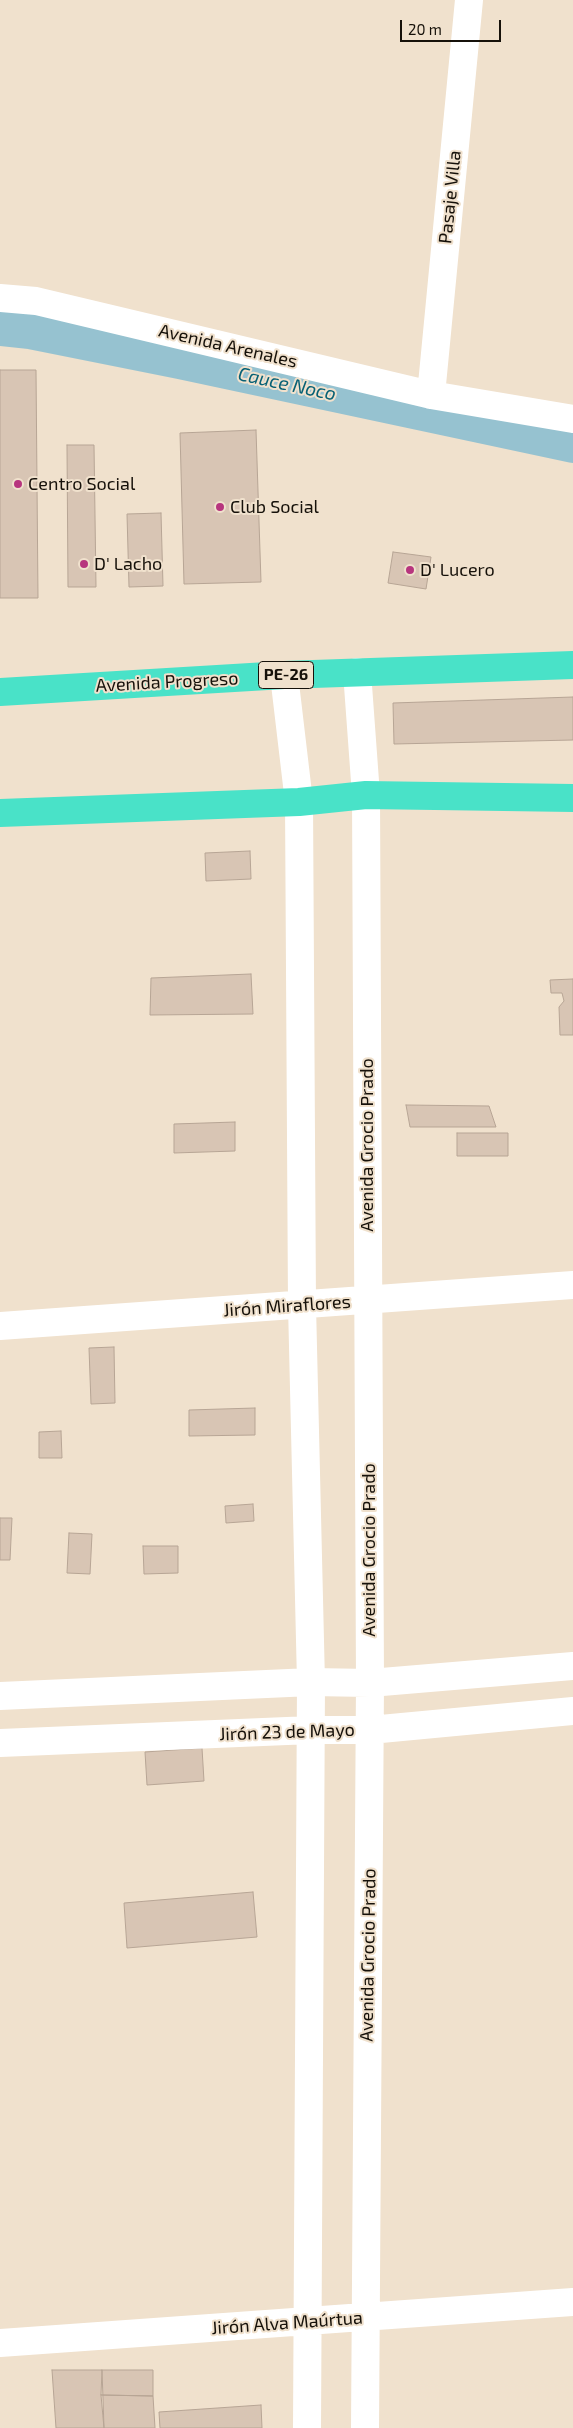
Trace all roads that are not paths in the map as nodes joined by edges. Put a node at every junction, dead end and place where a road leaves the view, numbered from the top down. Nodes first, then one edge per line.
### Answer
1 (469, 0) edge
2 (0, 298) edge
3 (431, 395) junction
4 (573, 419) edge
5 (573, 664) edge
6 (357, 672) junction
7 (284, 675) junction
8 (0, 692) edge
9 (366, 795) junction
10 (573, 798) edge
11 (298, 802) junction
12 (0, 813) edge
13 (573, 1285) edge
14 (368, 1299) junction
15 (302, 1305) junction
16 (0, 1326) edge
17 (573, 1666) edge
18 (311, 1682) junction
19 (370, 1683) junction
20 (0, 1696) edge
21 (573, 1712) edge
22 (311, 1730) junction
23 (370, 1730) junction
24 (0, 1743) edge
25 (573, 2302) edge
26 (364, 2317) junction
27 (308, 2322) junction
28 (0, 2343) edge
29 (307, 2428) edge
30 (365, 2428) edge

1 - 3 street, Pasaje Villa
2 - 3 street, Avenida Arenales
3 - 4 street, Avenida Arenales
5 - 6 highway, Avenida Progreso / PE-26
6 - 7 highway, Avenida Progreso / PE-26
6 - 9 street, Avenida Grocio Prado
7 - 8 highway, Avenida Progreso / PE-26
7 - 11 street
9 - 10 highway
9 - 11 highway
9 - 14 street, Avenida Grocio Prado
11 - 12 highway
11 - 15 street
13 - 14 street, Jirón Miraflores
14 - 15 street, Jirón Miraflores
14 - 19 street, Avenida Grocio Prado
15 - 16 street, Jirón Miraflores
15 - 18 street
17 - 19 street
18 - 19 street
18 - 20 street
18 - 22 street
19 - 23 street, Avenida Grocio Prado
21 - 23 street, Jirón 23 de Mayo
22 - 23 street, Jirón 23 de Mayo
22 - 24 street, Jirón 23 de Mayo
22 - 27 street
23 - 26 street, Avenida Grocio Prado
25 - 26 street, Jirón Alva Maúrtua
26 - 27 street, Jirón Alva Maúrtua
26 - 30 street, Avenida Grocio Prado
27 - 28 street, Jirón Alva Maúrtua
27 - 29 street

